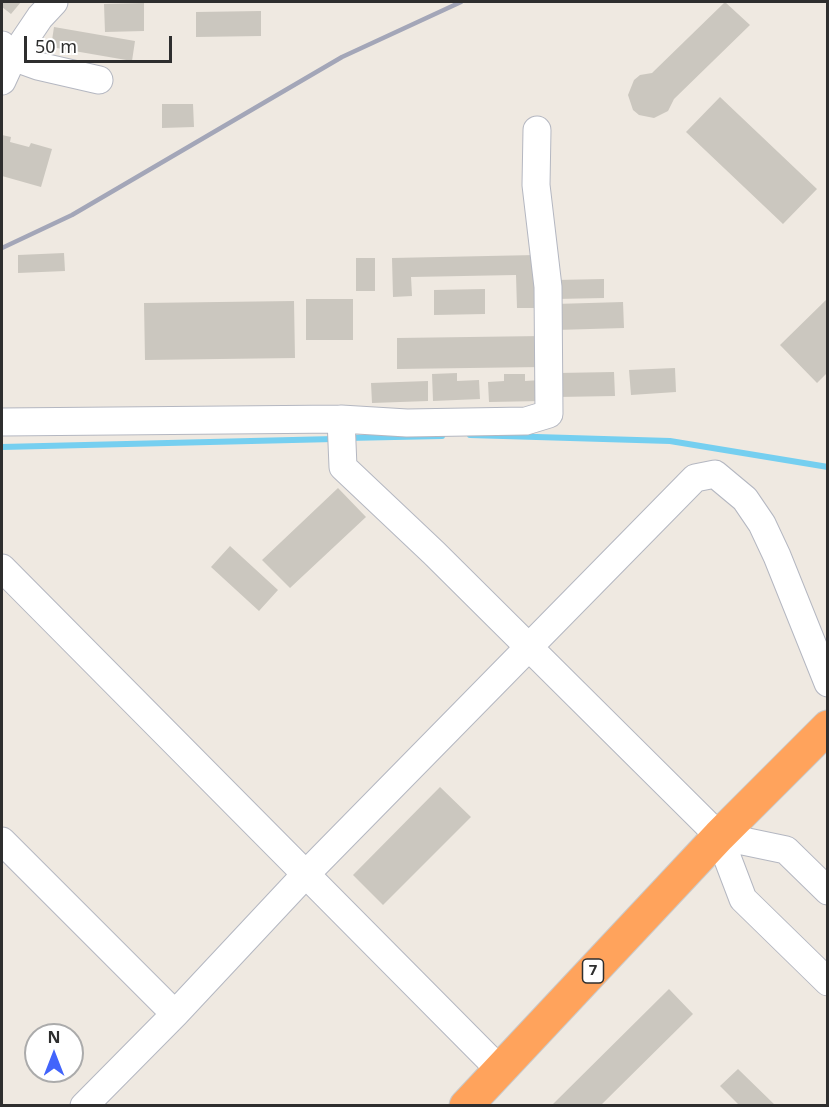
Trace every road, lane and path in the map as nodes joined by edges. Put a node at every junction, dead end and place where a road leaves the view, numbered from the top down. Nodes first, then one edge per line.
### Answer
1 (54, 2) edge
2 (5, 61) edge
3 (99, 80) dead end
4 (537, 130) dead end
5 (2, 422) edge
6 (342, 443) junction
7 (2, 568) edge
8 (527, 647) junction
9 (828, 683) edge
10 (828, 727) edge
11 (719, 836) junction
12 (2, 841) edge
13 (305, 875) junction
14 (828, 891) edge
15 (828, 982) edge
16 (175, 1014) junction
17 (500, 1070) junction
18 (84, 1106) edge
19 (466, 1106) edge

1 - 2 street
2 - 3 street
4 - 6 street
5 - 6 street
6 - 8 street
7 - 13 street
8 - 9 street
8 - 11 street
8 - 13 street
10 - 11 highway, 7
11 - 14 street
11 - 15 street
11 - 17 highway, 7
12 - 16 street
13 - 16 street
13 - 17 street
16 - 18 street
17 - 19 highway, 7

